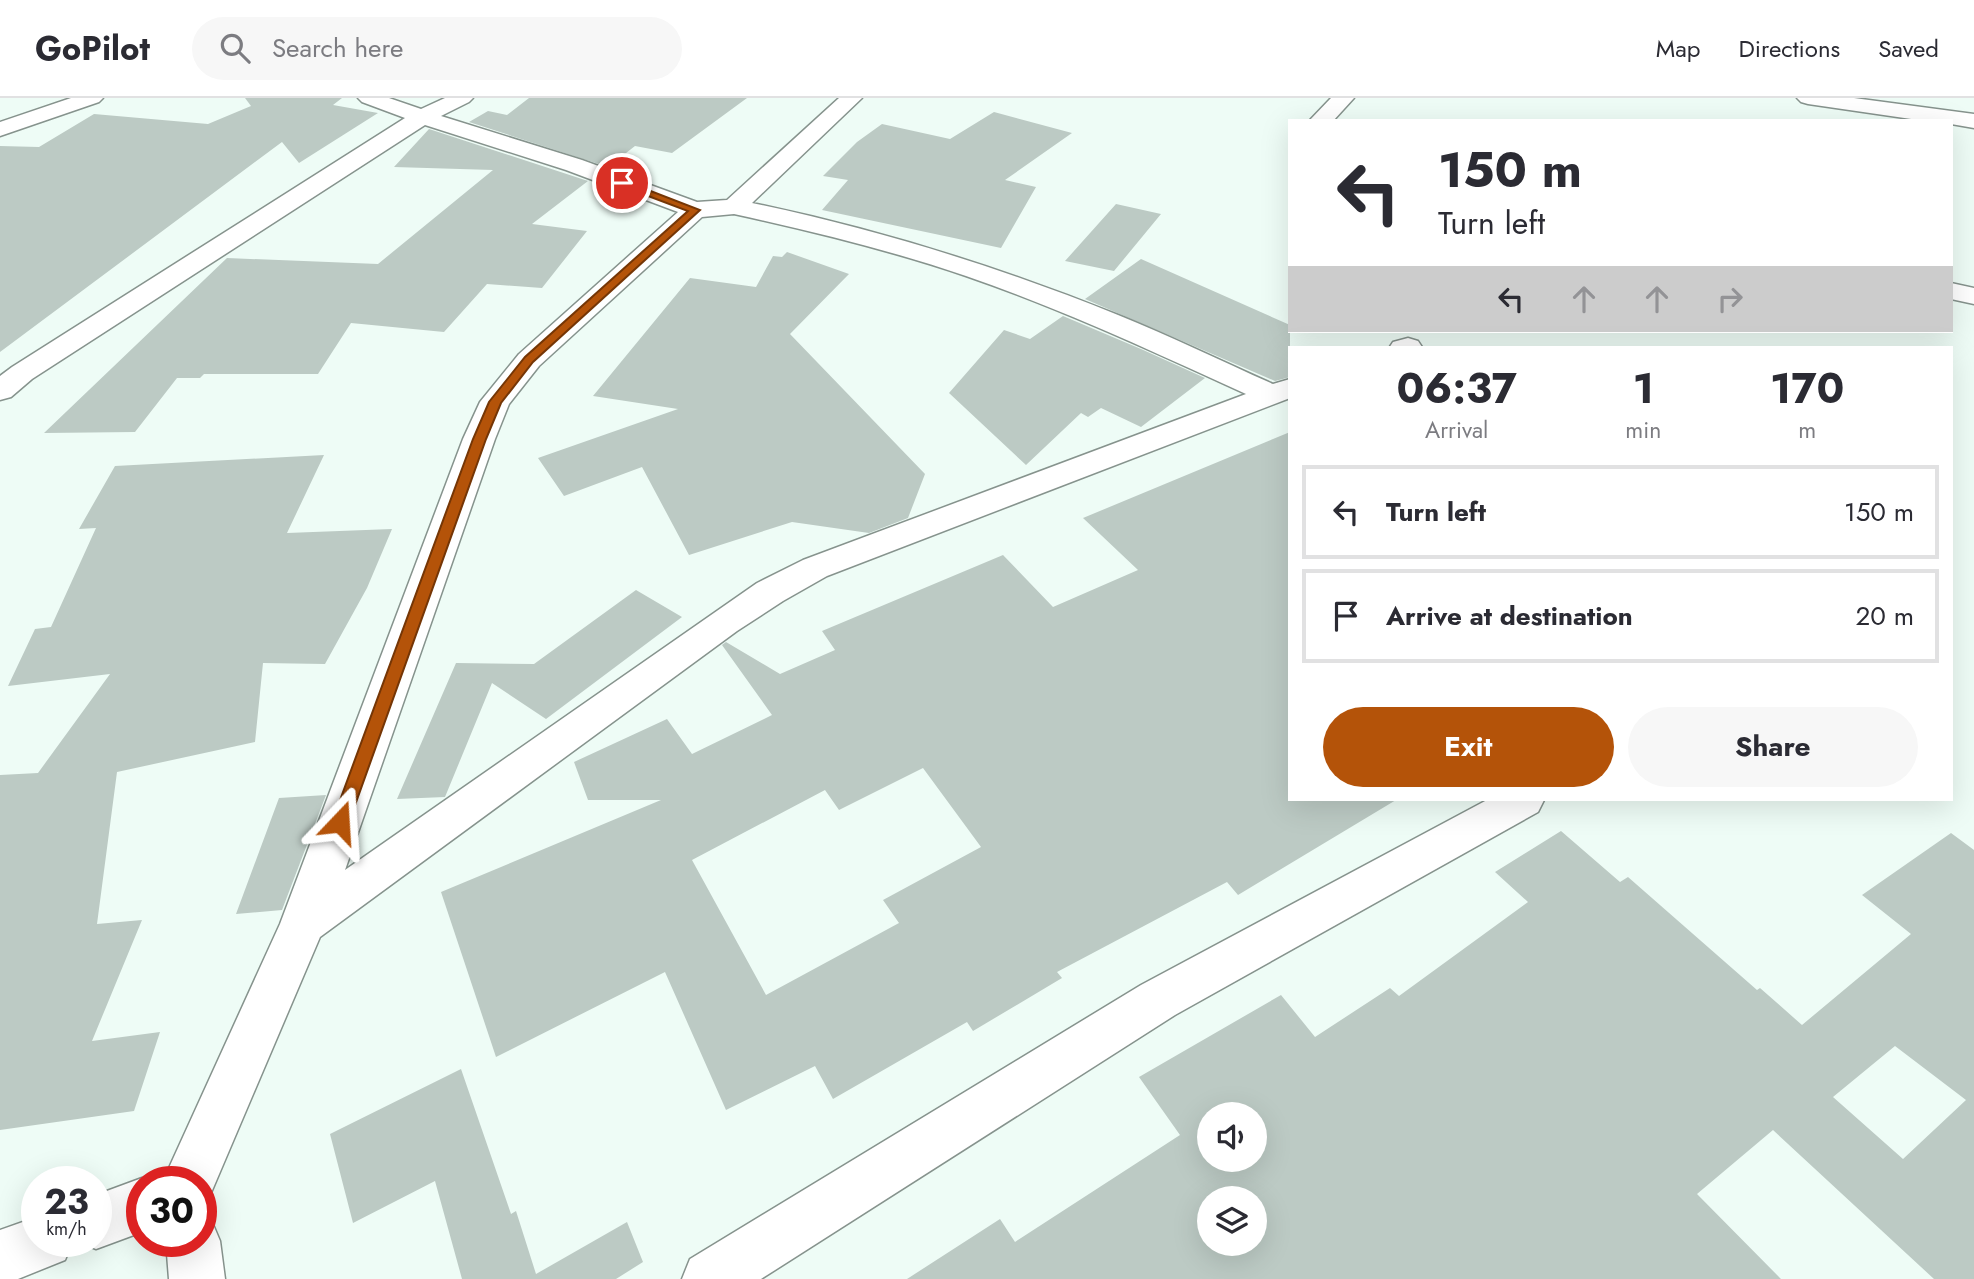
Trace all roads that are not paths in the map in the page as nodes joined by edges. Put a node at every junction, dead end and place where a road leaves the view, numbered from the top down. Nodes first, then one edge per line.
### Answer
1 (40, 98) edge
2 (369, 98) edge
3 (462, 98) edge
4 (851, 98) edge
5 (1343, 98) edge
6 (1808, 98) edge
7 (82, 102) edge
8 (422, 117) junction
9 (1322, 119) edge
10 (1974, 121) edge
11 (0, 129) edge
12 (734, 207) junction
13 (695, 210) junction
14 (1953, 291) edge
15 (1974, 296) edge
16 (0, 391) edge
17 (1280, 391) edge
18 (1521, 801) edge
19 (303, 924) junction
20 (197, 1166) edge
21 (21, 1250) edge
22 (194, 1257) edge
23 (0, 1258) edge
24 (197, 1279) edge
25 (710, 1279) edge

1 - 7 street
2 - 8 street
3 - 8 street
4 - 12 street
5 - 9 street
6 - 10 street
7 - 11 street
8 - 13 street
8 - 16 street
12 - 13 street
12 - 17 street
13 - 19 street
14 - 15 street
17 - 19 street
18 - 25 street
19 - 20 street
21 - 23 street
22 - 24 street

